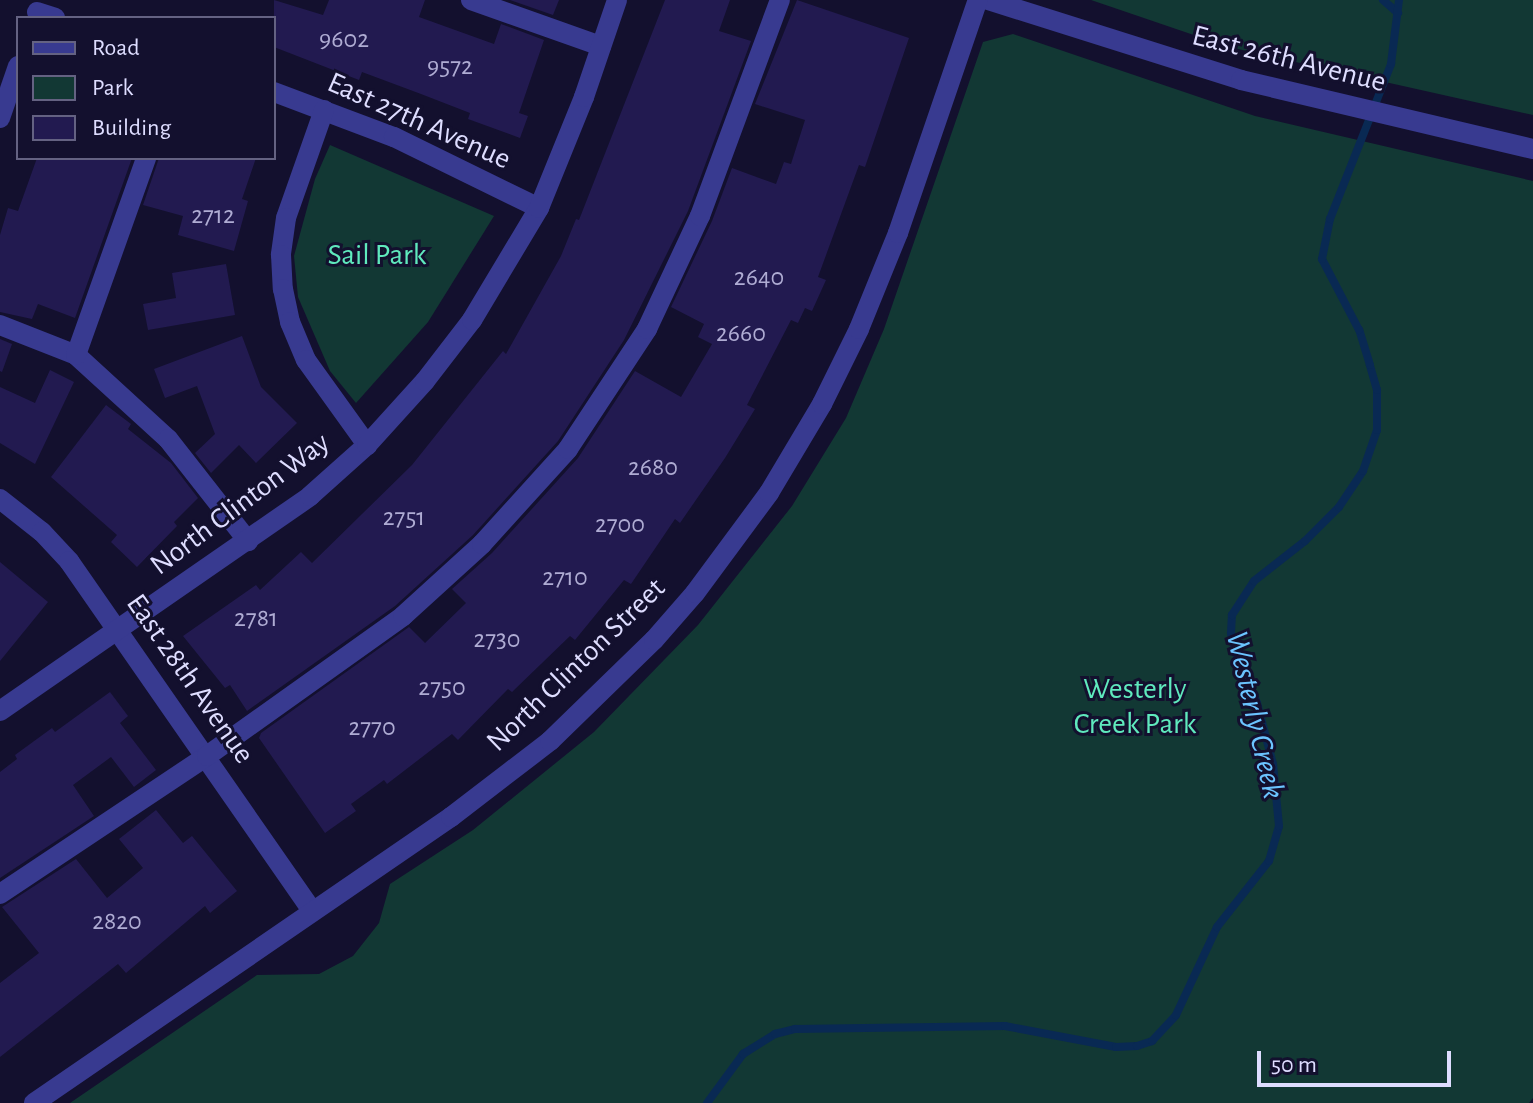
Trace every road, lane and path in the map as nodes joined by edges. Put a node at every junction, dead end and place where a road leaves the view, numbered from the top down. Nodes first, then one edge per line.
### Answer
1 (471, 0) edge
2 (617, 0) edge
3 (780, 0) edge
4 (978, 0) edge
5 (988, 0) edge
6 (601, 46) junction
7 (16, 72) edge
8 (276, 93) edge
9 (324, 110) junction
10 (0, 118) edge
11 (1533, 149) edge
12 (145, 160) edge
13 (539, 208) junction
14 (0, 325) edge
15 (76, 355) junction
16 (367, 445) junction
17 (0, 499) edge
18 (248, 541) junction
19 (119, 629) junction
20 (0, 711) edge
21 (207, 756) junction
22 (0, 894) edge
23 (312, 910) junction
24 (34, 1103) edge

1 - 6 street
2 - 6 street, North Clinton Way
3 - 21 street
4 - 23 street, North Clinton Street
5 - 11 street, East 26th Avenue
6 - 13 street, North Clinton Way
7 - 10 street
8 - 9 street, East 27th Avenue
9 - 13 street, East 27th Avenue
9 - 16 street
12 - 15 street
13 - 16 street, North Clinton Way
14 - 15 street
15 - 18 street
16 - 18 street, North Clinton Way
17 - 19 street, East 28th Avenue
18 - 19 street, North Clinton Way
19 - 20 street, North Clinton Way
19 - 21 street, East 28th Avenue
21 - 22 street
21 - 23 street, East 28th Avenue
23 - 24 street, North Clinton Street

